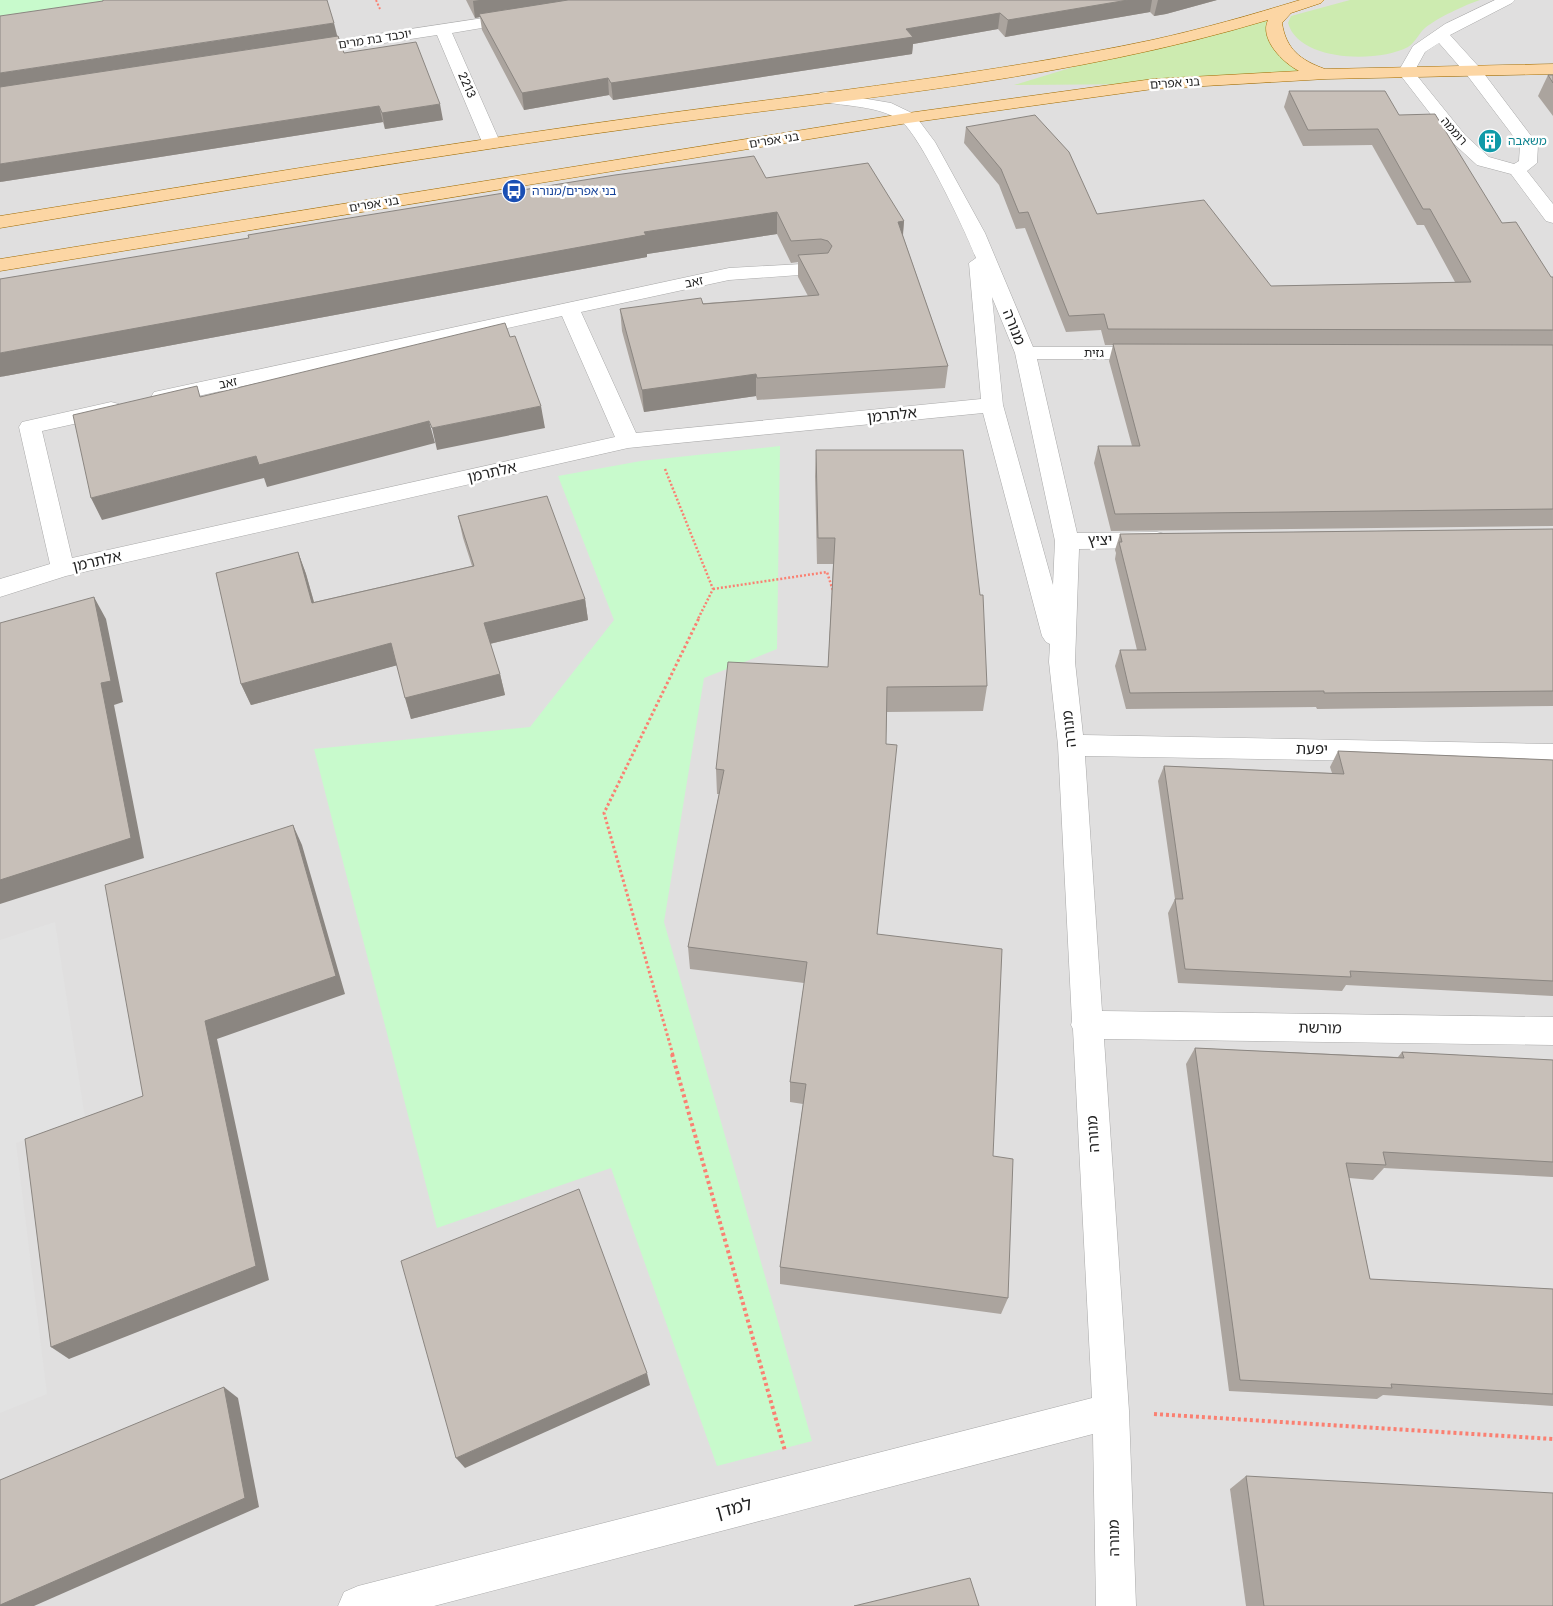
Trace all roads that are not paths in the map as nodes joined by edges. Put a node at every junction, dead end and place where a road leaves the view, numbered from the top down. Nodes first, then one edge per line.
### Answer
1 (1316, 0) edge
2 (1508, 0) edge
3 (1284, 11) junction
4 (537, 14) edge
5 (442, 29) junction
6 (1441, 35) junction
7 (292, 52) edge
8 (1553, 69) edge
9 (1473, 71) junction
10 (1406, 72) junction
11 (1326, 74) junction
12 (826, 96) junction
13 (908, 118) junction
14 (491, 142) junction
15 (1517, 170) junction
16 (1553, 217) edge
17 (0, 222) edge
18 (976, 233) junction
19 (0, 265) edge
20 (820, 268) edge
21 (569, 308) junction
22 (1025, 353) junction
23 (1164, 353) edge
24 (992, 405) junction
25 (628, 441) junction
26 (1176, 540) edge
27 (1067, 541) junction
28 (63, 568) junction
29 (0, 588) edge
30 (1062, 662) junction
31 (1071, 744) junction
32 (1553, 754) edge
33 (1086, 1025) junction
34 (1553, 1032) edge
35 (1111, 1411) junction
36 (358, 1606) edge
37 (1116, 1606) edge

1 - 3 main road
2 - 6 street
3 - 11 main road
3 - 12 main road
4 - 5 street, יוכבד בת מרים
5 - 7 street, יוכבד בת מרים
5 - 14 street, 2213
6 - 9 street
6 - 10 street
8 - 9 main road, בני אפרים
9 - 10 main road, בני אפרים
9 - 15 street
10 - 11 main road, בני אפרים
10 - 15 street, רוממה
11 - 13 main road, בני אפרים
12 - 13 street, מנורה
12 - 14 main road
13 - 18 street, מנורה
13 - 19 main road, בני אפרים
14 - 17 main road
15 - 16 street
18 - 22 street, מנורה
18 - 24 street, מנורה
20 - 21 street, זאב
21 - 25 street
21 - 28 street, זאב
22 - 23 street, גזית
22 - 27 street, מנורה
24 - 25 street, אלתרמן
24 - 30 street, מנורה
25 - 28 street, אלתרמן
26 - 27 street, יציץ
27 - 30 street, מנורה
28 - 29 street, אלתרמן
30 - 31 street, מנורה
31 - 32 street, יפעת
31 - 33 street, מנורה
33 - 34 street, מורשת
33 - 35 street, מנורה
35 - 36 street, למדן
35 - 37 street, מנורה

